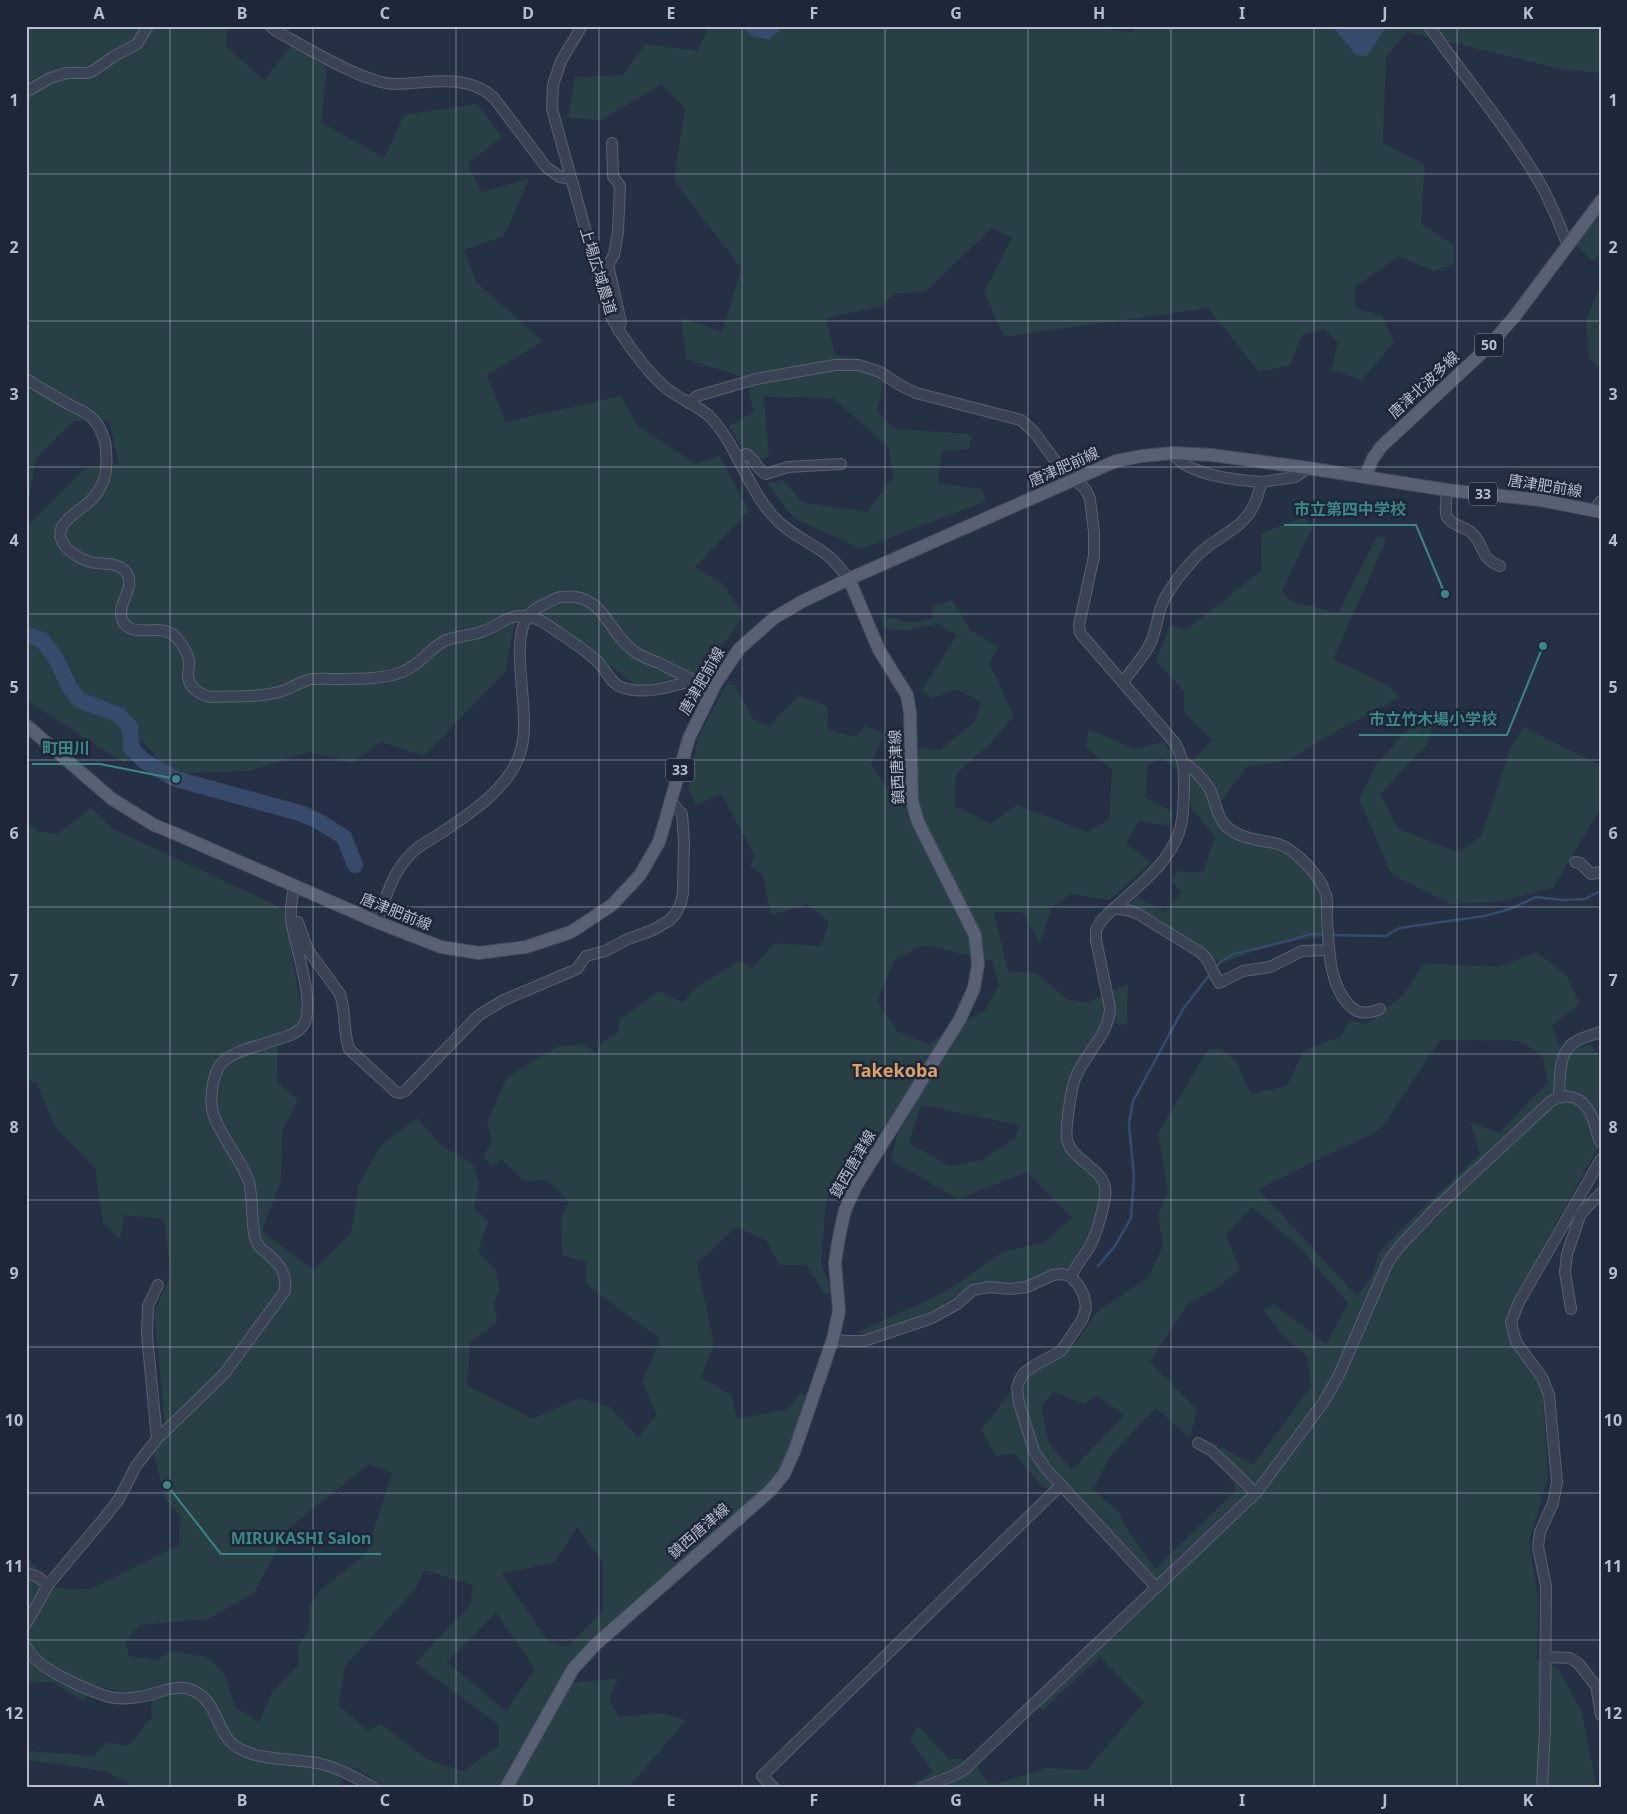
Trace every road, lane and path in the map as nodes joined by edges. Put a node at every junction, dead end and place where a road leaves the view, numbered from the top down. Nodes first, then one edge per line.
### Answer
1 (148, 26) edge
2 (270, 26) edge
3 (582, 26) edge
4 (1429, 26) edge
5 (26, 92) edge
6 (612, 143) dead end
7 (571, 179) junction
8 (1601, 201) edge
9 (1568, 245) junction
10 (618, 330) junction
11 (26, 379) edge
12 (690, 403) junction
13 (1173, 453) junction
14 (737, 458) junction
15 (841, 464) dead end
16 (1308, 468) junction
17 (1366, 477) junction
18 (1074, 480) junction
19 (1262, 482) junction
20 (1447, 490) junction
21 (1598, 508) edge
22 (1500, 566) dead end
23 (850, 579) junction
24 (528, 616) junction
25 (695, 680) junction
26 (716, 683) junction
27 (1124, 684) junction
28 (26, 725) edge
29 (1184, 763) junction
30 (670, 802) junction
31 (1575, 862) dead end
32 (1601, 872) edge
33 (294, 886) junction
34 (292, 901) junction
35 (1114, 908) junction
36 (377, 922) junction
37 (1329, 946) junction
38 (1380, 1009) dead end
39 (1601, 1032) edge
40 (1559, 1096) junction
41 (1601, 1144) edge
42 (1601, 1159) edge
43 (1601, 1193) edge
44 (1071, 1277) junction
45 (158, 1285) dead end
46 (1571, 1310) dead end
47 (833, 1339) junction
48 (157, 1439) junction
49 (1198, 1443) dead end
50 (1061, 1485) junction
51 (1256, 1493) junction
52 (26, 1573) edge
53 (48, 1585) junction
54 (1156, 1587) junction
55 (26, 1624) edge
56 (26, 1646) edge
57 (1546, 1657) junction
58 (1601, 1715) edge
59 (358, 1784) edge
60 (374, 1788) edge
61 (506, 1788) edge
62 (774, 1788) edge
63 (922, 1788) edge
64 (1542, 1788) edge

1 - 5 street
2 - 7 street
3 - 7 street, 上場広域農道
4 - 9 street
6 - 10 street
7 - 10 street, 上場広域農道
8 - 9 main road, 唐津北波多線 / 50
9 - 17 main road, 唐津北波多線 / 50
10 - 12 street, 上場広域農道
11 - 24 street
12 - 14 street, 上場広域農道
12 - 18 street
13 - 16 main road, 唐津肥前線 / 33
13 - 18 main road, 唐津肥前線 / 33
13 - 19 street
14 - 15 street
14 - 23 street, 上場広域農道
16 - 17 main road, 唐津肥前線 / 33
16 - 19 street
17 - 20 main road, 唐津肥前線 / 33
18 - 23 main road, 唐津肥前線 / 33
18 - 27 street
19 - 27 street
20 - 21 main road, 唐津肥前線 / 33
20 - 22 street
23 - 26 main road, 唐津肥前線 / 33
23 - 47 main road, 鎮西唐津線
24 - 25 street
24 - 25 street
24 - 36 street
25 - 26 street
26 - 30 main road, 唐津肥前線 / 33
27 - 29 street
28 - 33 main road, 唐津肥前線 / 33
29 - 35 street
29 - 37 street
30 - 34 street
30 - 36 main road, 唐津肥前線 / 33
31 - 32 street
33 - 34 street
33 - 36 main road, 唐津肥前線 / 33
34 - 48 street
35 - 37 street
35 - 44 street
37 - 38 street
39 - 40 street
40 - 41 street
40 - 51 street
42 - 57 street
43 - 46 street
44 - 47 street
44 - 50 street
45 - 48 street
47 - 61 main road, 鎮西唐津線
48 - 53 street
49 - 51 street
50 - 54 street
50 - 62 street
51 - 54 street
52 - 53 street
53 - 55 street
54 - 63 street
56 - 59 street
57 - 58 street
57 - 64 street
59 - 60 street

